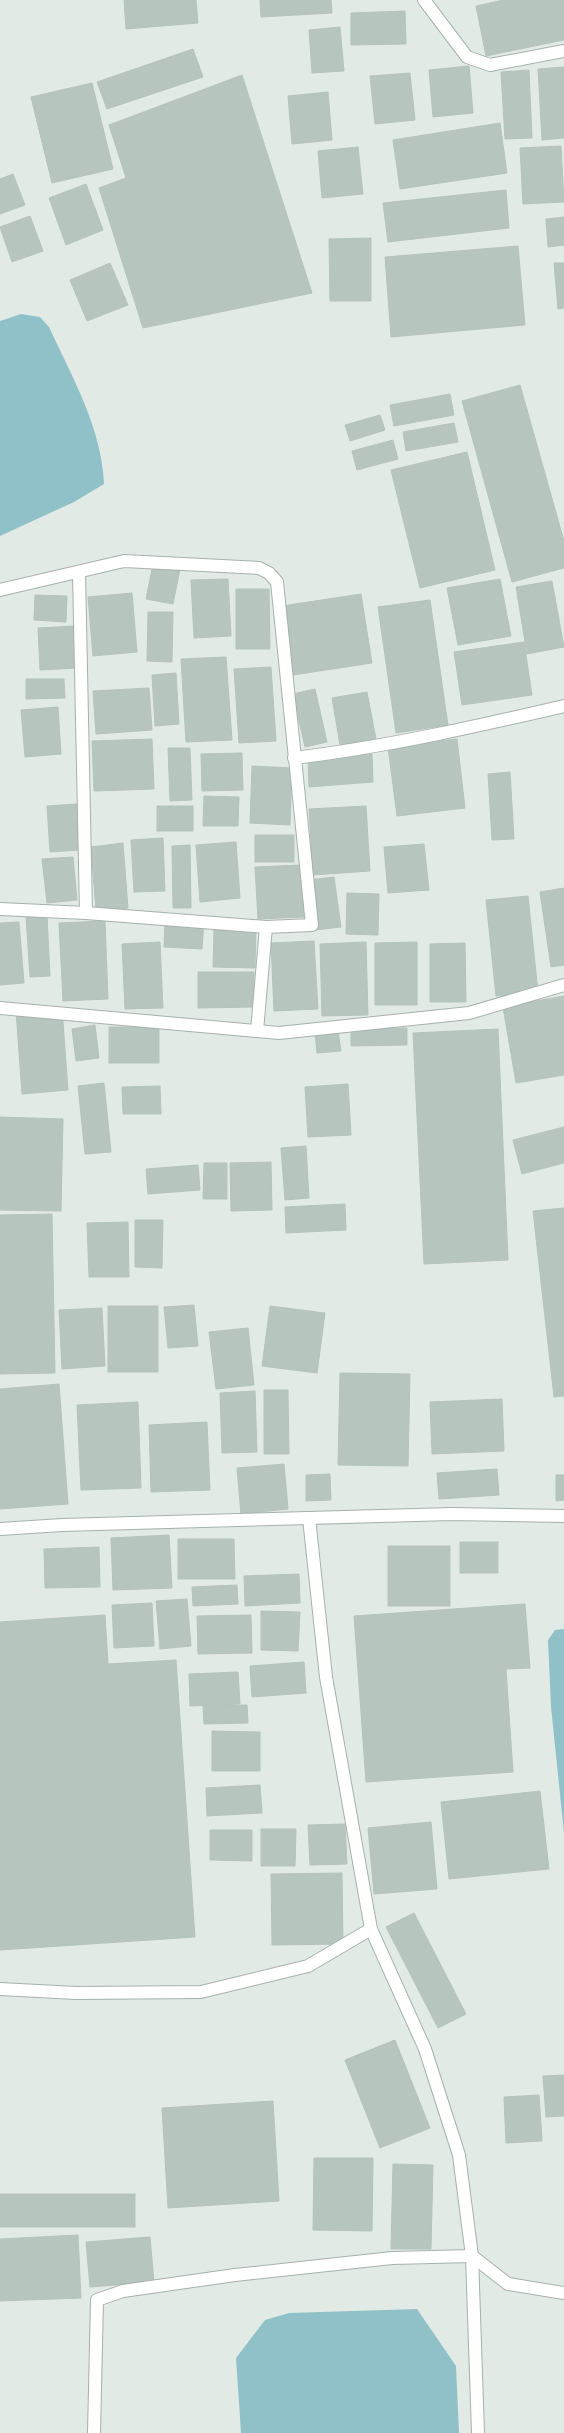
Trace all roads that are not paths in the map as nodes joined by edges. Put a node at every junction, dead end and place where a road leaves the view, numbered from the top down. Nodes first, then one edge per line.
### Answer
1 (424, 0) edge
2 (564, 51) edge
3 (78, 573) junction
4 (0, 590) edge
5 (564, 706) edge
6 (294, 758) junction
7 (0, 909) edge
8 (86, 913) junction
9 (266, 927) junction
10 (564, 985) edge
11 (0, 1008) edge
12 (257, 1031) junction
13 (564, 1516) edge
14 (310, 1518) junction
15 (0, 1529) edge
16 (371, 1929) junction
17 (0, 1989) edge
18 (472, 2256) junction
19 (564, 2293) edge
20 (94, 2433) edge
21 (478, 2433) edge

1 - 2 street
3 - 4 street
3 - 6 street
3 - 8 street
5 - 6 street
6 - 9 street
7 - 8 street
8 - 9 street
9 - 12 street
10 - 12 street
11 - 12 street
13 - 14 street
14 - 15 street
14 - 16 street
16 - 17 street
16 - 18 street
18 - 19 street
18 - 20 street
18 - 21 street

